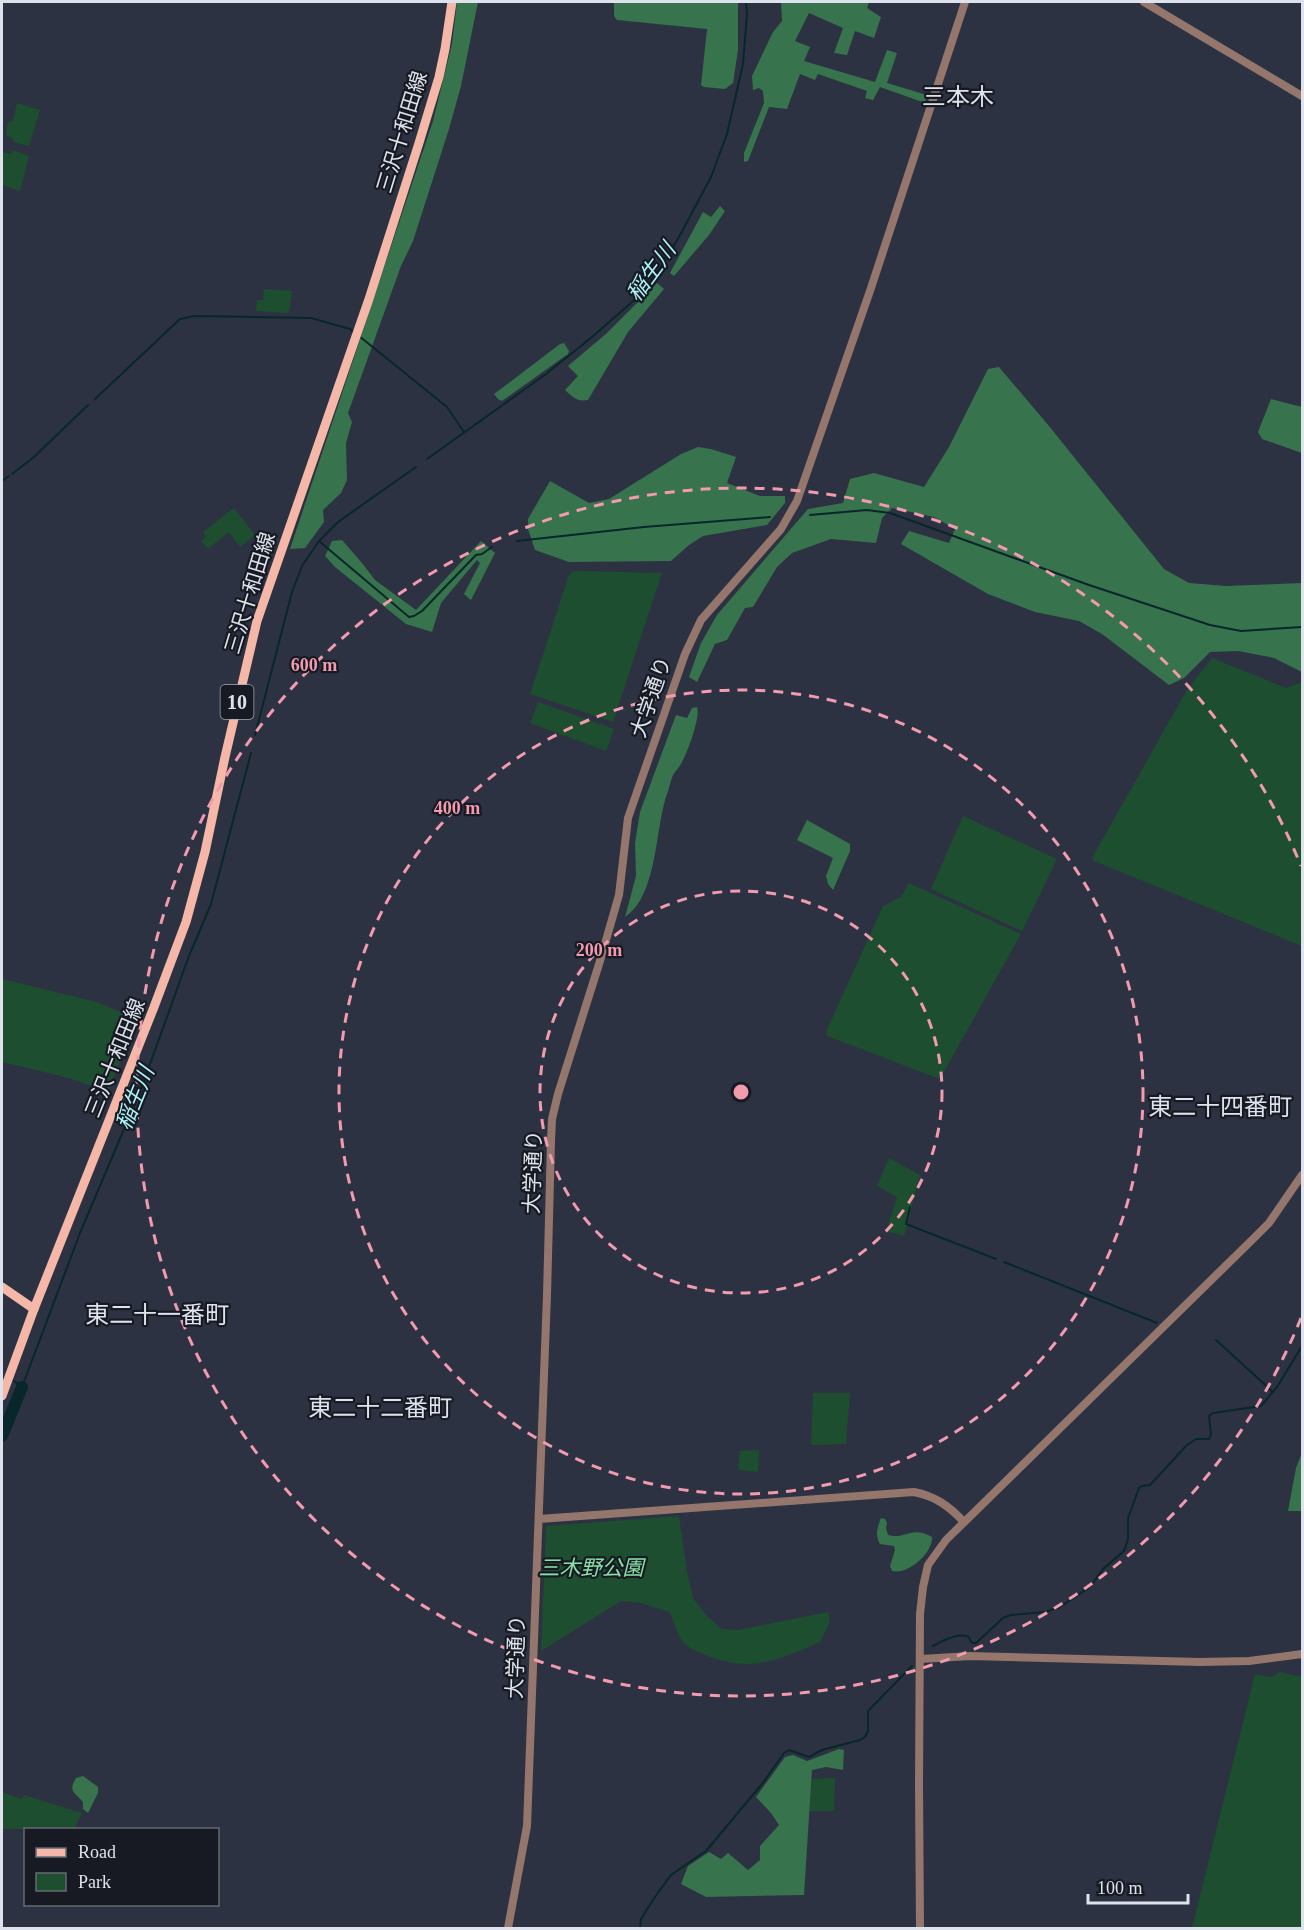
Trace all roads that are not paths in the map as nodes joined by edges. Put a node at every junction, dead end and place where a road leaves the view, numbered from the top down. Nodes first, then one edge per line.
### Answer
1 (452, 2) edge
2 (965, 2) edge
3 (1144, 2) edge
4 (1302, 96) edge
5 (1302, 1175) edge
6 (2, 1287) edge
7 (34, 1309) junction
8 (2, 1396) edge
9 (539, 1519) junction
10 (964, 1522) junction
11 (1302, 1654) edge
12 (921, 1659) junction
13 (508, 1929) edge
14 (920, 1929) edge

1 - 7 main road, 三沢十和田線 / 10
2 - 9 street, 大学通り
3 - 4 street
5 - 10 street
6 - 7 main road
7 - 8 main road, 三沢十和田線 / 10
9 - 10 street
9 - 13 street, 大学通り
10 - 12 street
11 - 12 street
12 - 14 street

